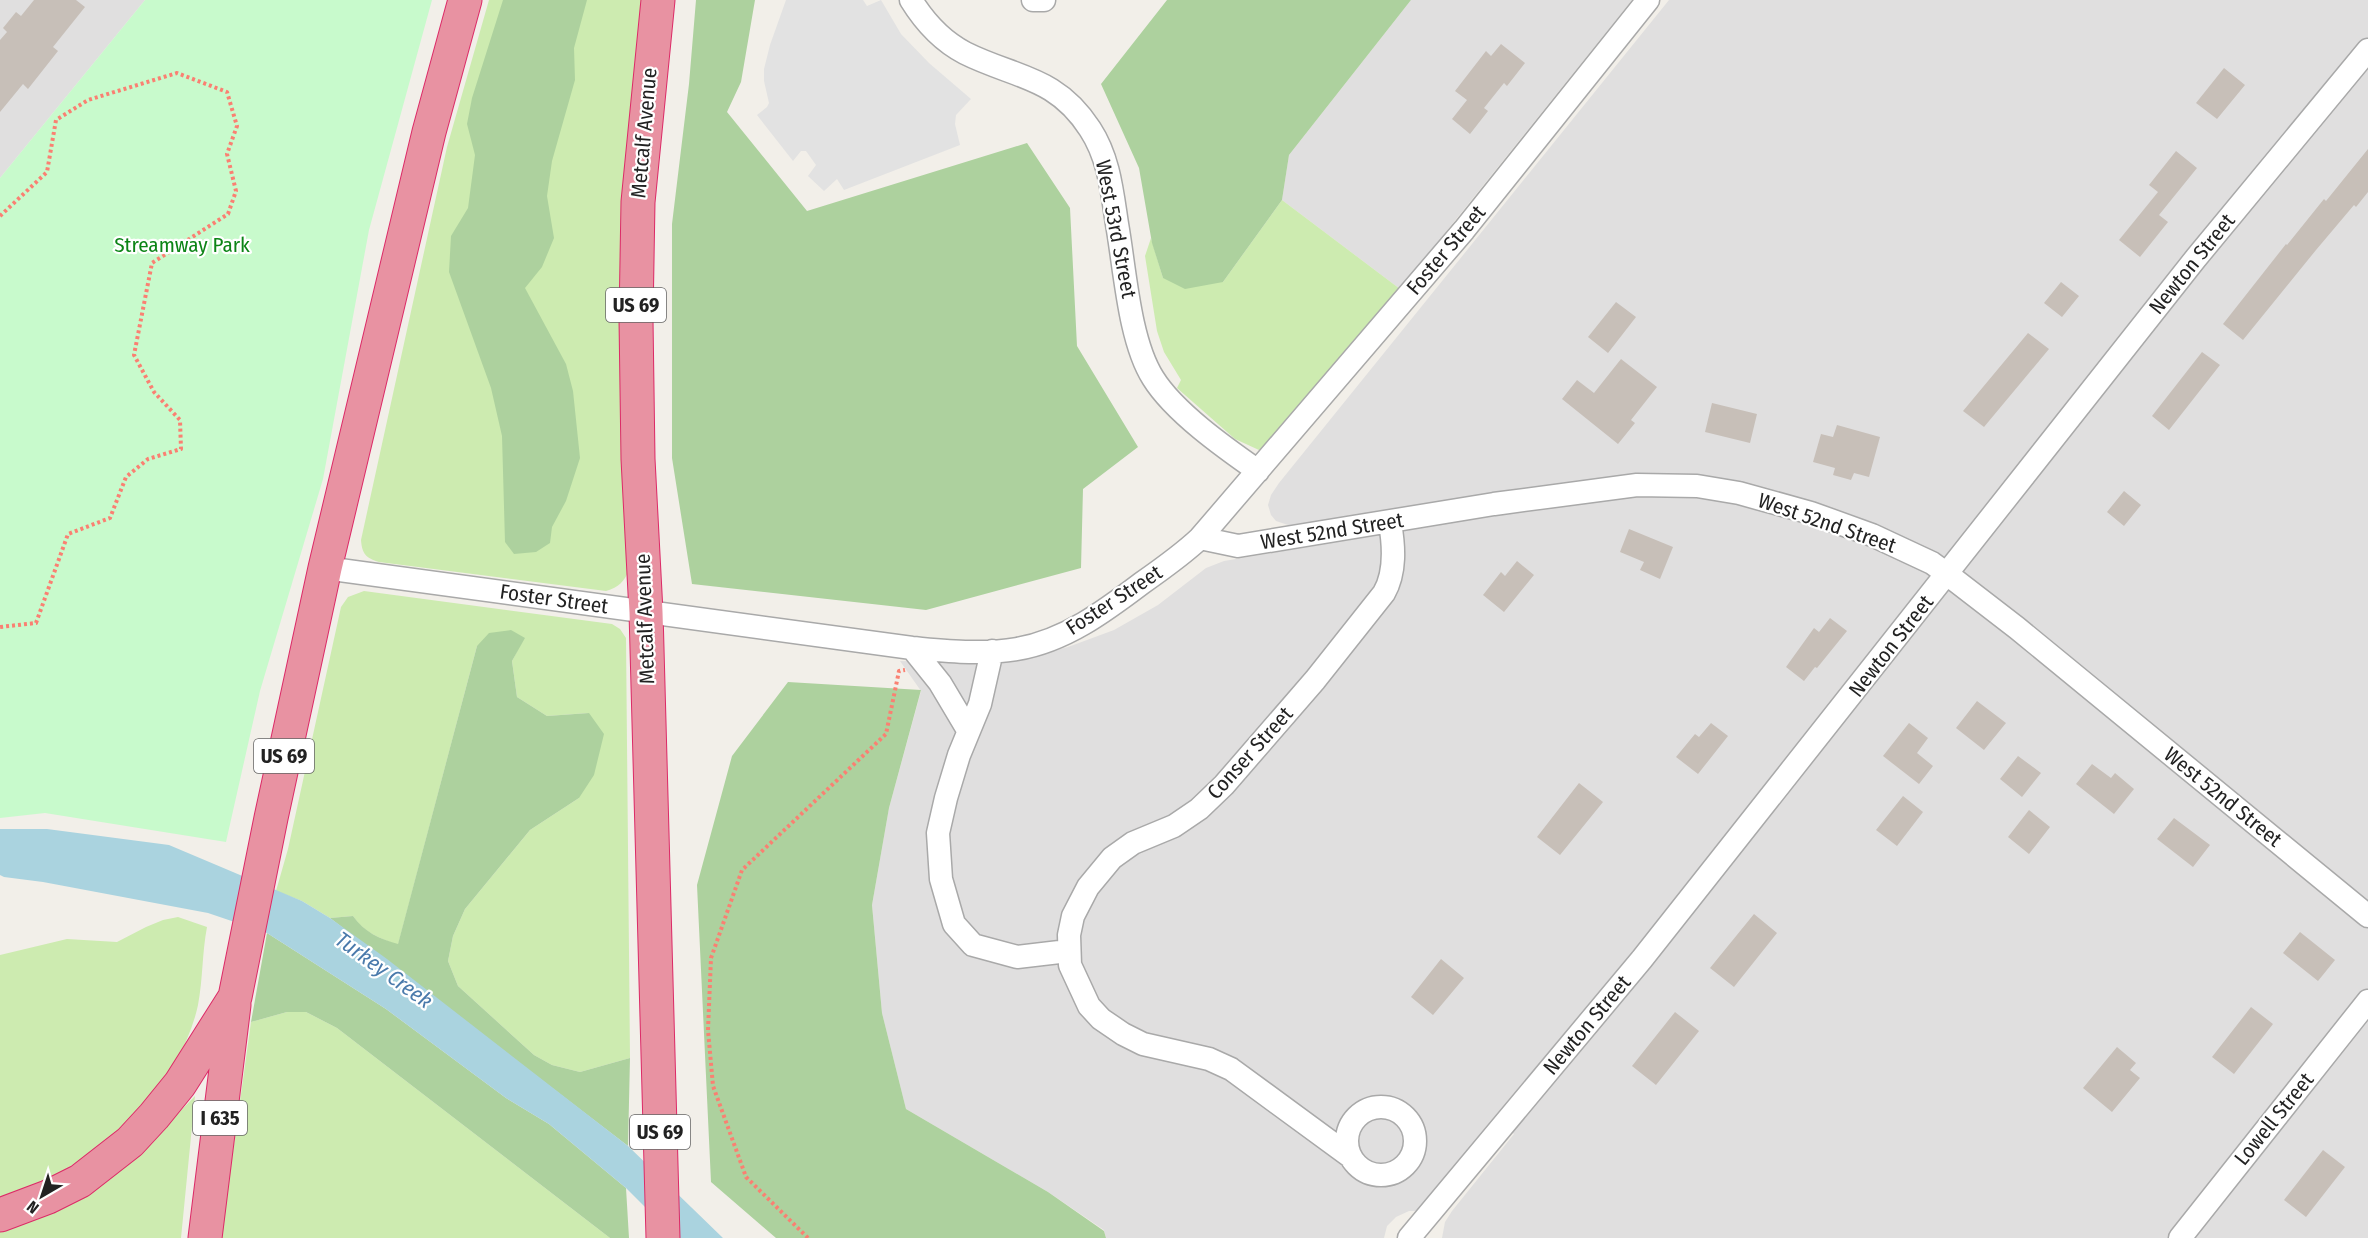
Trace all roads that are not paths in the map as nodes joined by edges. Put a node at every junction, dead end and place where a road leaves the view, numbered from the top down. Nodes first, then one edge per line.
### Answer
1 (465, 0) edge
2 (657, 0) edge
3 (1033, 0) edge
4 (1044, 0) edge
5 (1648, 0) edge
6 (920, 4) edge
7 (2368, 50) edge
8 (1258, 471) junction
9 (1390, 523) junction
10 (1200, 538) junction
11 (325, 568) junction
12 (1947, 574) junction
13 (645, 612) junction
14 (912, 648) junction
15 (992, 651) junction
16 (968, 730) junction
17 (2368, 916) edge
18 (1068, 951) junction
19 (235, 997) junction
20 (2368, 1001) edge
21 (1351, 1157) dead end
22 (0, 1215) edge
23 (205, 1238) edge
24 (663, 1238) edge
25 (1409, 1238) edge
26 (2180, 1238) edge

1 - 11 highway, US 69
2 - 13 highway, Metcalf Avenue / US 69
3 - 4 street
5 - 8 street, Foster Street
6 - 8 street, West 53rd Street
7 - 12 street, Newton Street
8 - 10 street, Foster Street
9 - 10 street, West 52nd Street
9 - 12 street, West 52nd Street
9 - 18 street, Conser Street
10 - 15 street, Foster Street
11 - 13 street, Foster Street
11 - 19 highway, US 69
12 - 17 street, West 52nd Street
12 - 25 street, Newton Street
13 - 14 street, Foster Street
13 - 24 highway, Metcalf Avenue / US 69
14 - 15 street, Foster Street
14 - 16 street
15 - 16 street
16 - 18 street
18 - 21 street, Conser Street
19 - 22 highway, US 69
19 - 23 highway, I 635
20 - 26 street, Lowell Street

